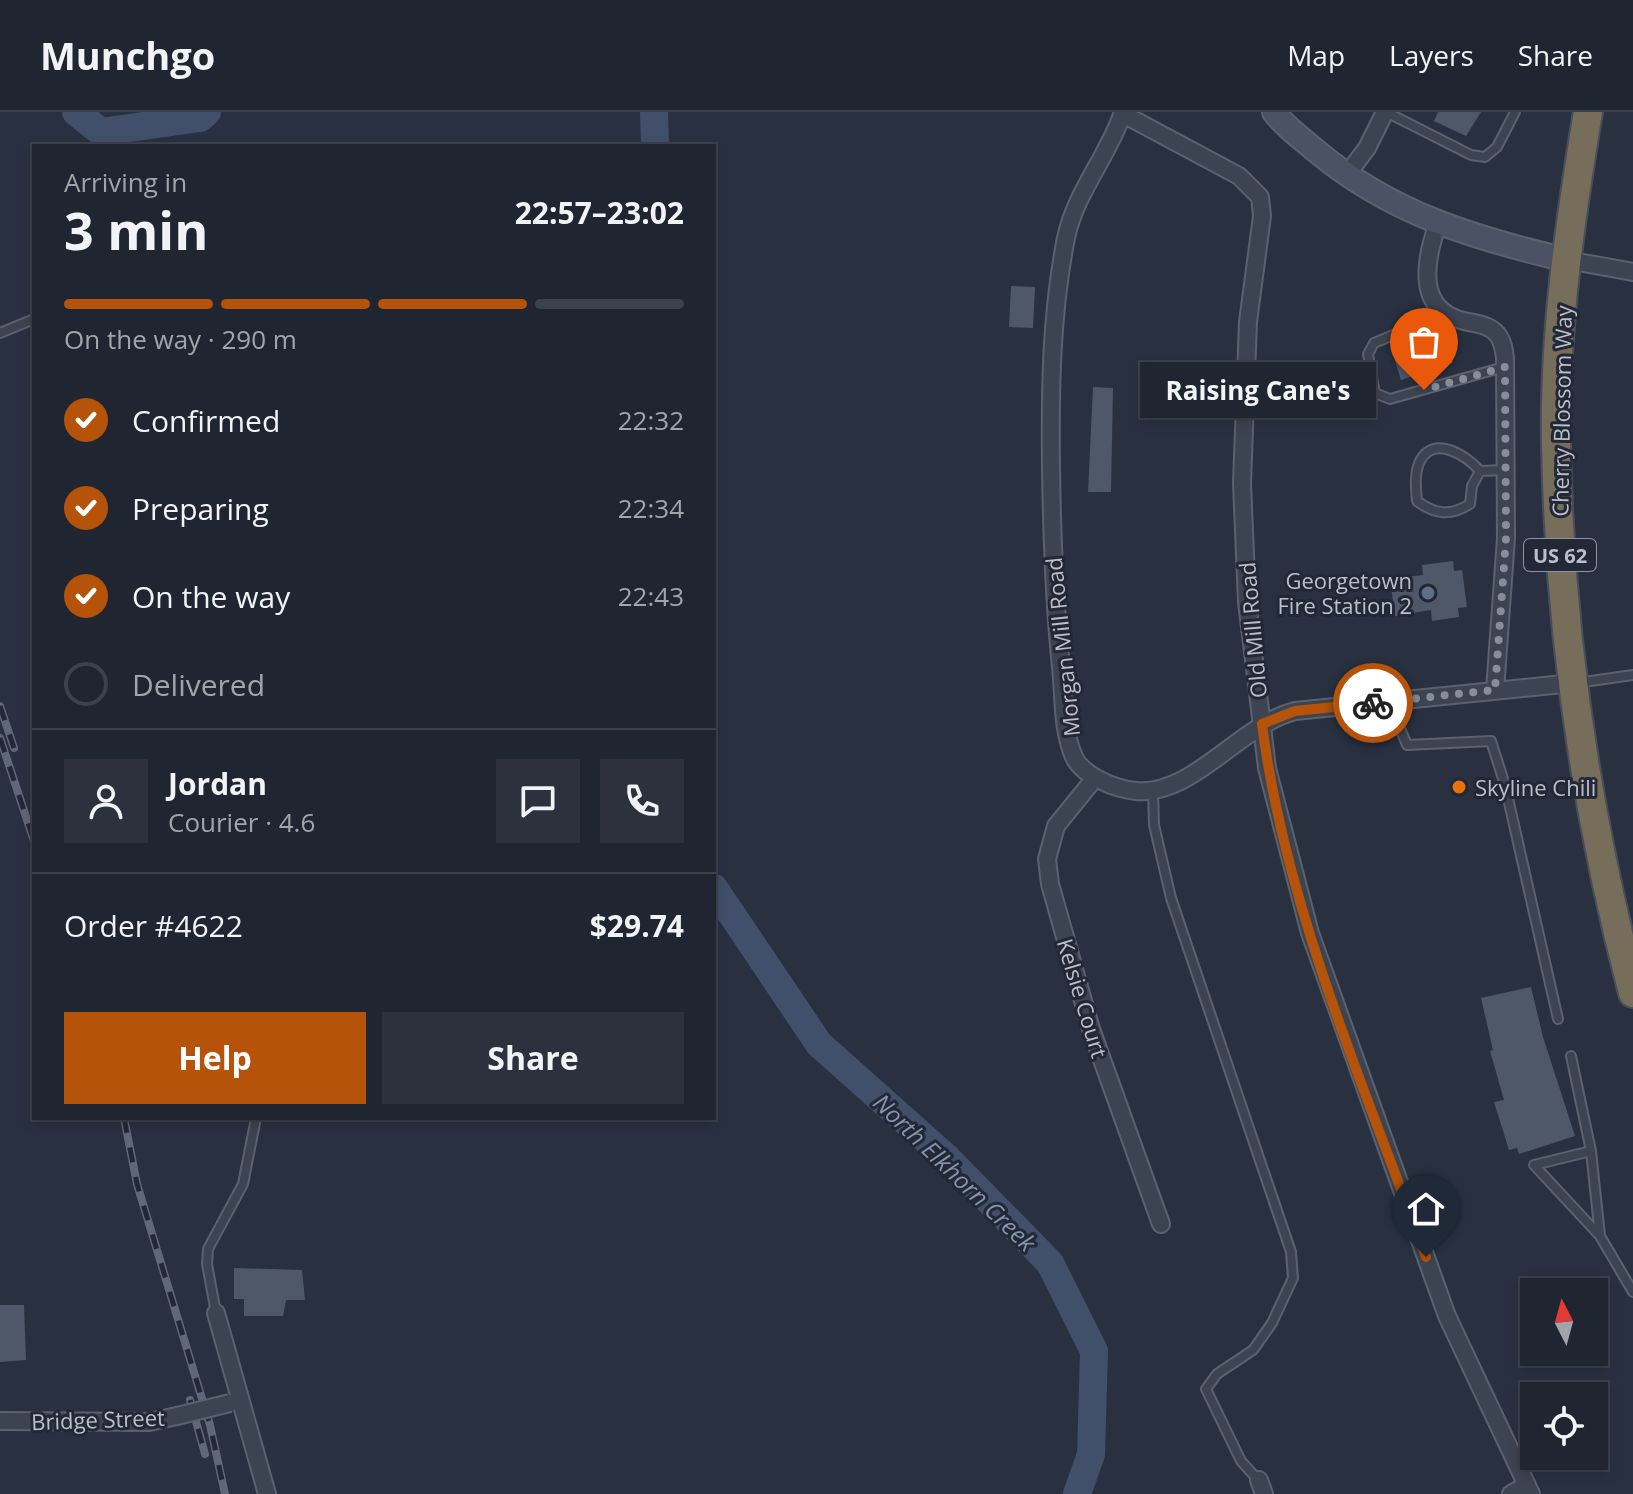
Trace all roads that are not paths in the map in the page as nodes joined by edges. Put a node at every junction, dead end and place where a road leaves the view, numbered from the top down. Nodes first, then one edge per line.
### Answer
1 (1274, 112) edge
2 (1386, 112) edge
3 (1515, 112) edge
4 (1588, 112) edge
5 (1123, 113) edge
6 (1346, 176) junction
7 (1438, 223) junction
8 (1567, 260) junction
9 (1633, 272) edge
10 (1444, 314) junction
11 (32, 320) edge
12 (0, 333) edge
13 (1505, 367) junction
14 (1506, 469) junction
15 (1480, 471) junction
16 (1633, 675) edge
17 (1573, 683) junction
18 (1495, 690) junction
19 (1389, 701) junction
20 (1262, 724) junction
21 (1095, 778) junction
22 (1153, 789) junction
23 (1633, 993) edge
24 (1558, 1019) dead end
25 (1571, 1056) dead end
26 (256, 1120) edge
27 (1591, 1151) junction
28 (1161, 1224) dead end
29 (1600, 1236) junction
30 (1633, 1292) edge
31 (216, 1313) joint
32 (235, 1402) junction
33 (0, 1421) edge
34 (1261, 1487) edge
35 (1529, 1490) edge
36 (267, 1494) edge
37 (1511, 1494) edge

1 - 6 main road
2 - 3 lane
2 - 6 street
4 - 8 highway, Cherry Blossom Way / US 62
5 - 20 street, Old Mill Road
5 - 21 street, Morgan Mill Road
6 - 7 main road
7 - 8 main road
7 - 10 street
8 - 9 street
8 - 17 highway, Cherry Blossom Way / US 62
10 - 13 street
10 - 13 lane
11 - 12 lane
13 - 14 street
14 - 15 lane
14 - 18 street
15 - 15 lane
16 - 17 lane
17 - 18 street
17 - 23 highway, Cherry Blossom Way / US 62
18 - 19 street
19 - 20 street
19 - 24 lane
20 - 22 street
20 - 35 street, Old Mill Road
21 - 22 street
21 - 28 street, Kelsie Court
22 - 34 lane
25 - 27 lane
26 - 31 lane
27 - 29 lane
27 - 29 lane
29 - 30 lane
31 - 32 street
32 - 33 street, Bridge Street, bridge
32 - 36 street
35 - 37 street

